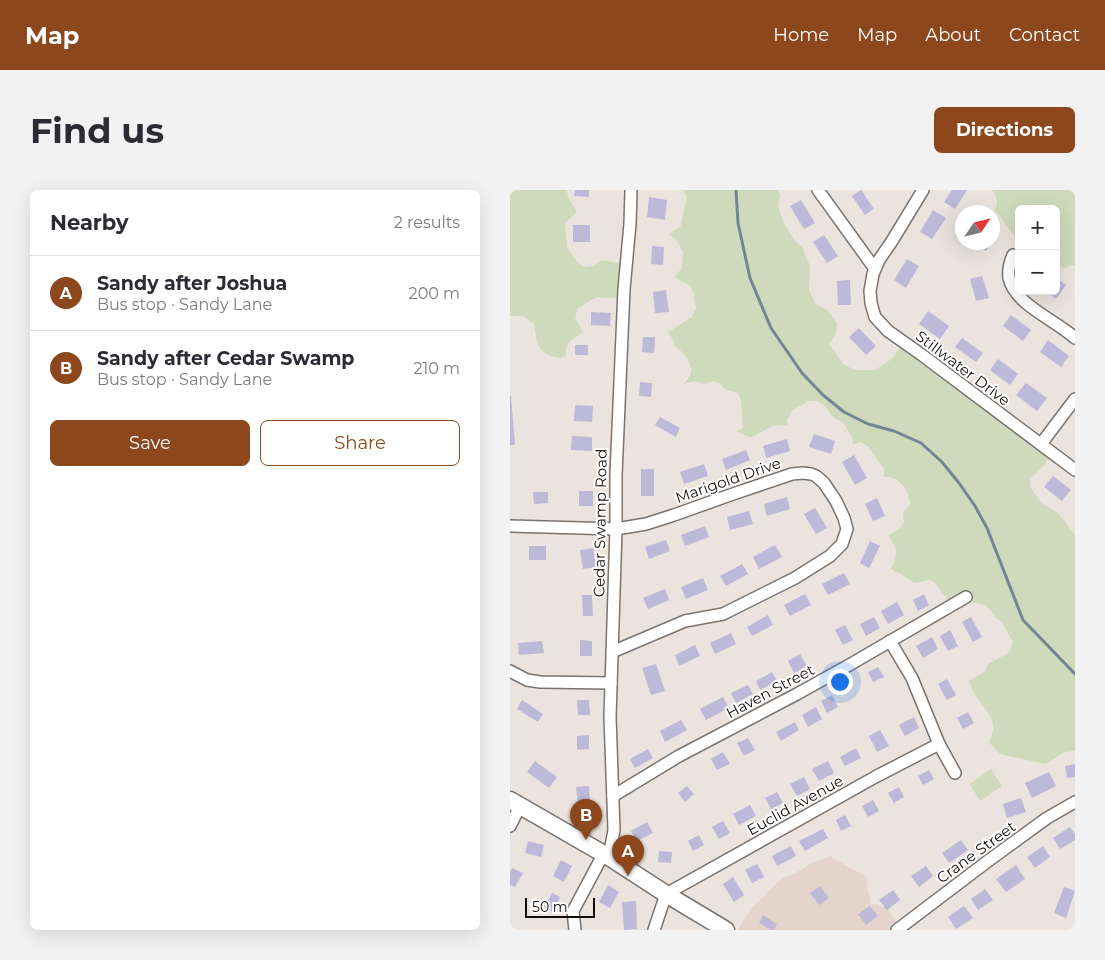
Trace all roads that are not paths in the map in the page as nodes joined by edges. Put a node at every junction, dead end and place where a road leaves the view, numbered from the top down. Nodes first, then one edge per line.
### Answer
1 (631, 190) edge
2 (818, 190) edge
3 (923, 190) edge
4 (1012, 255) dead end
5 (875, 269) junction
6 (1075, 338) edge
7 (1075, 399) edge
8 (1041, 444) junction
9 (1075, 470) edge
10 (510, 526) edge
11 (616, 529) junction
12 (966, 597) dead end
13 (890, 641) junction
14 (612, 652) junction
15 (510, 672) edge
16 (611, 683) junction
17 (939, 744) junction
18 (955, 772) dead end
19 (613, 796) junction
20 (1075, 802) edge
21 (515, 803) edge
22 (510, 826) edge
23 (607, 855) junction
24 (666, 894) junction
25 (575, 930) edge
26 (654, 930) edge
27 (726, 930) edge
28 (897, 930) edge

1 - 11 street, Cedar Swamp Road
2 - 5 street
3 - 5 street
4 - 6 street
5 - 8 street, Stillwater Drive
7 - 8 street
8 - 9 street, Stillwater Drive
10 - 11 street
11 - 14 street, Cedar Swamp Road
11 - 14 street, Marigold Drive
12 - 13 street, Haven Street
13 - 17 street
13 - 19 street, Haven Street
14 - 16 street, Cedar Swamp Road
15 - 16 street
16 - 19 street, Cedar Swamp Road
17 - 18 street
17 - 24 street, Euclid Avenue
19 - 23 street, Cedar Swamp Road
20 - 28 street, Crane Street
21 - 22 street
21 - 23 main road
23 - 24 main road
23 - 25 street
24 - 26 street
24 - 27 main road

